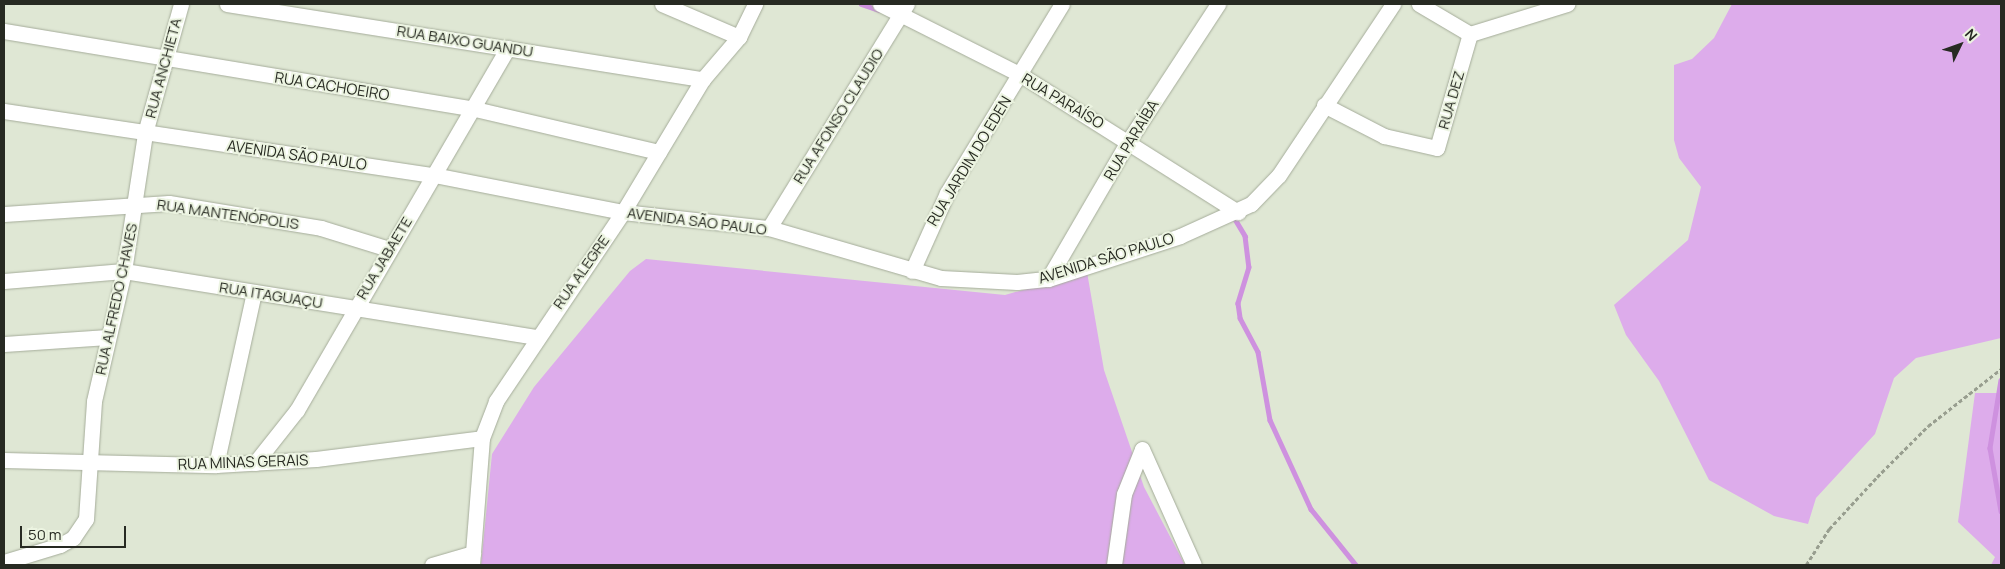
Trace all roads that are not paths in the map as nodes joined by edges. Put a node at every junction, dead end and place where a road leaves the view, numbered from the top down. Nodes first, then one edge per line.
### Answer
1 (181, 4) edge
2 (227, 4) edge
3 (662, 4) edge
4 (755, 4) edge
5 (880, 4) edge
6 (1062, 4) edge
7 (1218, 4) edge
8 (1393, 4) edge
9 (1419, 4) edge
10 (1567, 4) edge
11 (904, 8) edge
12 (4, 30) edge
13 (1470, 34) junction
14 (739, 37) junction
15 (508, 48) junction
16 (164, 60) junction
17 (1020, 75) junction
18 (703, 79) junction
19 (1324, 105) junction
20 (475, 109) junction
21 (4, 111) edge
22 (145, 133) junction
23 (1129, 140) junction
24 (659, 152) junction
25 (434, 175) junction
26 (136, 202) junction
27 (623, 212) junction
28 (1238, 212) junction
29 (4, 214) edge
30 (768, 228) junction
31 (388, 249) junction
32 (912, 271) junction
33 (124, 272) junction
34 (1048, 279) junction
35 (4, 281) edge
36 (254, 292) junction
37 (354, 308) junction
38 (108, 337) junction
39 (537, 337) junction
40 (4, 344) edge
41 (482, 438) junction
42 (4, 460) edge
43 (255, 463) junction
44 (90, 464) junction
45 (216, 465) junction
46 (472, 559) edge
47 (4, 562) edge
48 (432, 565) edge
49 (1114, 565) edge
50 (1194, 565) edge

1 - 16 street, RUA ANCHIETA
2 - 15 street, RUA BAIXO GUANDU
3 - 14 street
4 - 14 street, RUA ALEGRE
5 - 11 street, RUA PARAÍSO
6 - 17 street, RUA JARDIM DO EDEN
7 - 23 street, RUA PARAÍBA
8 - 19 street, AVENIDA SÃO PAULO
9 - 13 street
10 - 13 street
11 - 17 street, RUA PARAÍSO
11 - 30 street, RUA AFONSO CLAUDIO
12 - 16 street, RUA CACHOEIRO
13 - 19 street, RUA DEZ
14 - 18 street, RUA ALEGRE
15 - 18 street, RUA BAIXO GUANDU
15 - 20 street, RUA JABAETE
16 - 20 street, RUA CACHOEIRO
16 - 22 street, RUA ANCHIETA
17 - 23 street, RUA PARAÍSO
17 - 32 street, RUA JARDIM DO EDEN
18 - 24 street, RUA ALEGRE
19 - 28 street, AVENIDA SÃO PAULO
20 - 24 street, RUA CACHOEIRO
20 - 25 street, RUA JABAETE
21 - 22 street, AVENIDA SÃO PAULO
22 - 25 street, AVENIDA SÃO PAULO
22 - 26 street, RUA ALFREDO CHAVES
23 - 28 street, RUA PARAÍSO
23 - 34 street, RUA PARAÍBA
24 - 27 street, RUA ALEGRE
25 - 27 street, AVENIDA SÃO PAULO
25 - 31 street, RUA JABAETE
26 - 29 street, RUA MANTENÓPOLIS
26 - 31 street, RUA MANTENÓPOLIS
26 - 33 street, RUA ALFREDO CHAVES
27 - 30 street, AVENIDA SÃO PAULO
27 - 39 street, RUA ALEGRE
28 - 34 street, AVENIDA SÃO PAULO
30 - 32 street, AVENIDA SÃO PAULO
31 - 37 street, RUA JABAETE
32 - 34 street, AVENIDA SÃO PAULO
33 - 35 street, RUA ITAGUAÇU
33 - 36 street, RUA ITAGUAÇU
33 - 38 street, RUA ALFREDO CHAVES
36 - 37 street, RUA ITAGUAÇU
36 - 45 street
37 - 39 street, RUA ITAGUAÇU
37 - 43 street, RUA JABAETE
38 - 40 street
38 - 44 street, RUA ALFREDO CHAVES
39 - 41 street, RUA ALEGRE
41 - 43 street, RUA MINAS GERAIS
41 - 46 street, RUA ALEGRE
42 - 44 street, RUA MINAS GERAIS
43 - 45 street, RUA MINAS GERAIS
44 - 45 street, RUA MINAS GERAIS
44 - 47 street, RUA ALFREDO CHAVES
46 - 48 street
49 - 50 street

